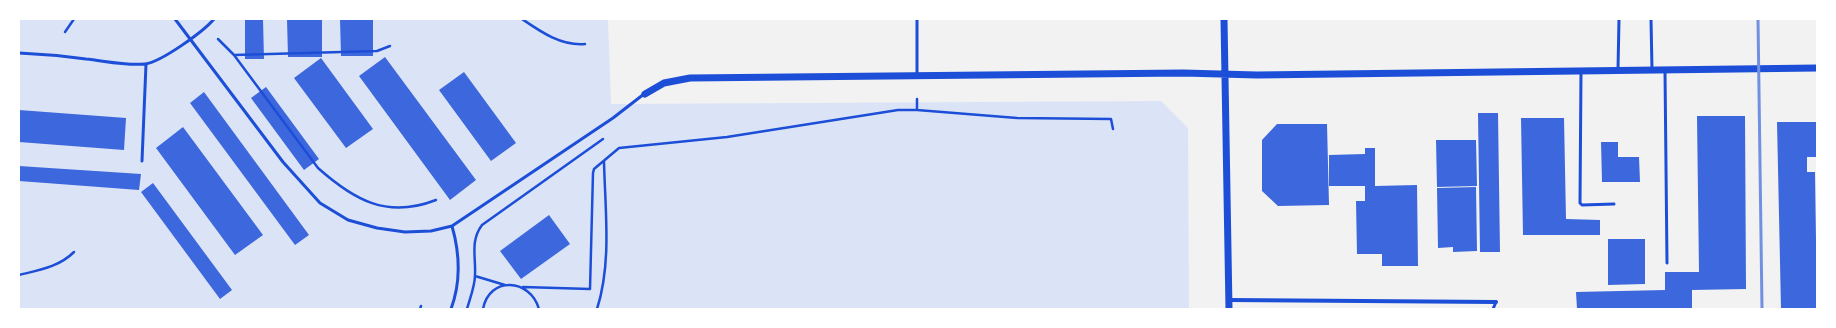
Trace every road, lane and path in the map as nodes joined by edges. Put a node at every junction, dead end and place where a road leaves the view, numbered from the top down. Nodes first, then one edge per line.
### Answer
1 (74, 19) edge
2 (175, 19) edge
3 (214, 19) edge
4 (522, 19) edge
5 (917, 19) edge
6 (1224, 19) edge
7 (1619, 19) edge
8 (1651, 19) edge
9 (65, 32) dead end
10 (190, 39) junction
11 (218, 39) dead end
12 (585, 44) dead end
13 (390, 46) dead end
14 (19, 53) edge
15 (234, 55) junction
16 (146, 64) junction
17 (1817, 68) edge
18 (1665, 69) junction
19 (1618, 70) junction
20 (1652, 70) junction
21 (1581, 71) junction
22 (1225, 75) junction
23 (917, 77) junction
24 (645, 94) joint
25 (917, 99) dead end
26 (917, 110) junction
27 (1113, 129) dead end
28 (604, 138) dead end
29 (604, 161) junction
30 (142, 162) dead end
31 (436, 200) dead end
32 (1614, 204) dead end
33 (452, 226) junction
34 (74, 252) dead end
35 (1667, 263) dead end
36 (19, 275) edge
37 (475, 276) junction
38 (505, 285) junction
39 (522, 287) junction
40 (1228, 300) junction
41 (1496, 302) joint
42 (451, 309) edge
43 (467, 309) edge
44 (483, 309) edge
45 (539, 309) edge
46 (597, 309) edge
47 (1228, 309) edge
48 (1493, 309) edge

1 - 9 path
2 - 10 lane
3 - 10 lane
4 - 12 path
5 - 23 lane
6 - 22 street
7 - 19 lane
8 - 20 lane
10 - 16 lane
10 - 33 lane
11 - 15 path
13 - 15 path
14 - 16 lane
15 - 31 path
16 - 30 lane
17 - 18 street
18 - 20 street
18 - 35 lane
19 - 20 street
19 - 21 street
21 - 22 street
21 - 32 lane
22 - 23 street
22 - 40 street
23 - 24 street
24 - 33 lane
25 - 26 path
26 - 27 path
26 - 29 path
28 - 37 path
29 - 39 path
29 - 46 path
33 - 42 lane
34 - 36 path
37 - 38 path
37 - 43 path
38 - 39 path
38 - 44 path
39 - 45 path
40 - 41 street
40 - 47 street
41 - 48 lane

